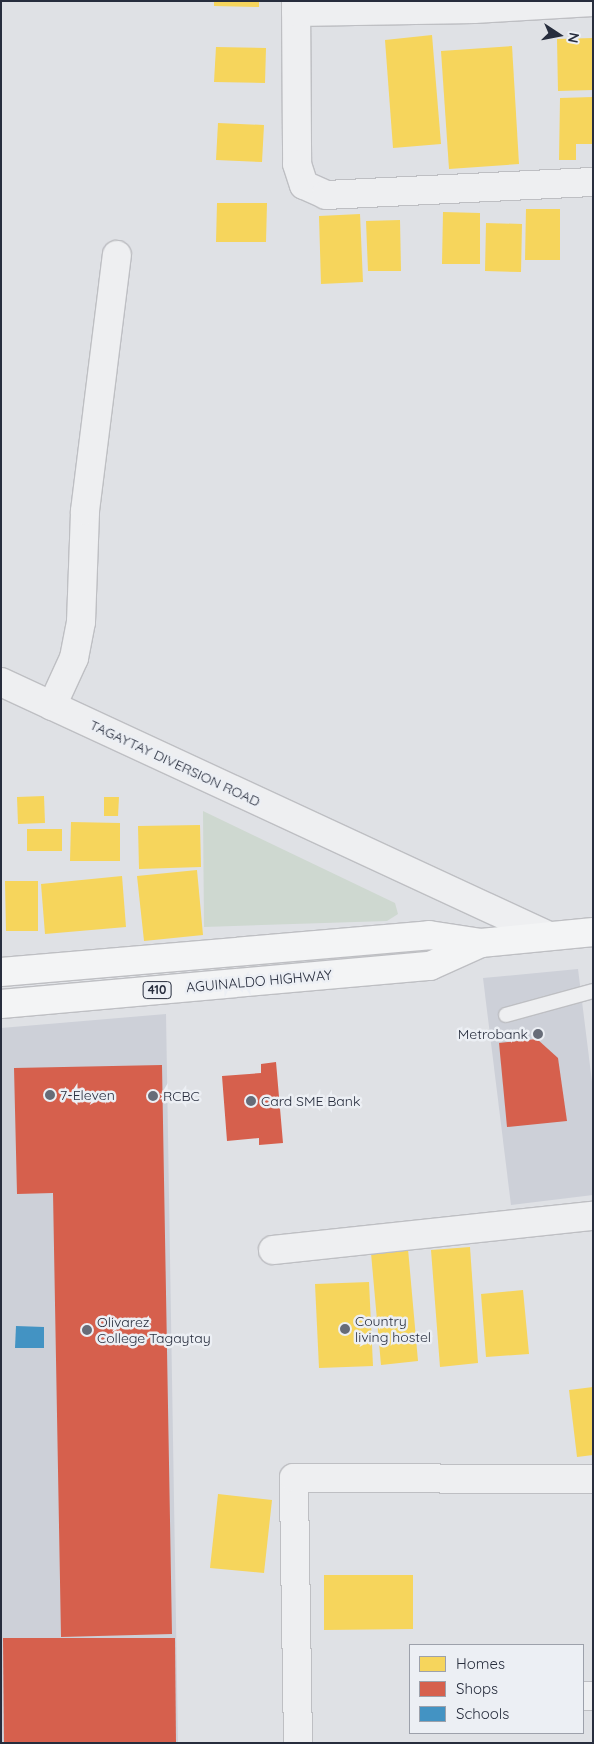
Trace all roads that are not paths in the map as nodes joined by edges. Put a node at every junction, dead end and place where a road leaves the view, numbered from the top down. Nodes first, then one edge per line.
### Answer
1 (593, 2) edge
2 (474, 5) edge
3 (296, 6) edge
4 (593, 182) edge
5 (117, 254) dead end
6 (1, 682) edge
7 (52, 706) junction
8 (593, 932) edge
9 (549, 936) junction
10 (482, 943) junction
11 (1, 972) edge
12 (593, 991) edge
13 (1, 1004) edge
14 (506, 1015) dead end
15 (593, 1216) edge
16 (272, 1250) dead end
17 (593, 1479) edge
18 (298, 1743) edge

1 - 2 street
2 - 3 street
3 - 4 street
5 - 7 street
6 - 7 street, TAGAYTAY DIVERSION ROAD
7 - 9 street, TAGAYTAY DIVERSION ROAD
8 - 9 main road, AGUINALDO HIGHWAY / 410
9 - 10 main road, AGUINALDO HIGHWAY / 410
10 - 11 main road, AGUINALDO HIGHWAY / 410
10 - 13 main road, AGUINALDO HIGHWAY / 410
12 - 14 lane
15 - 16 street
17 - 18 street

